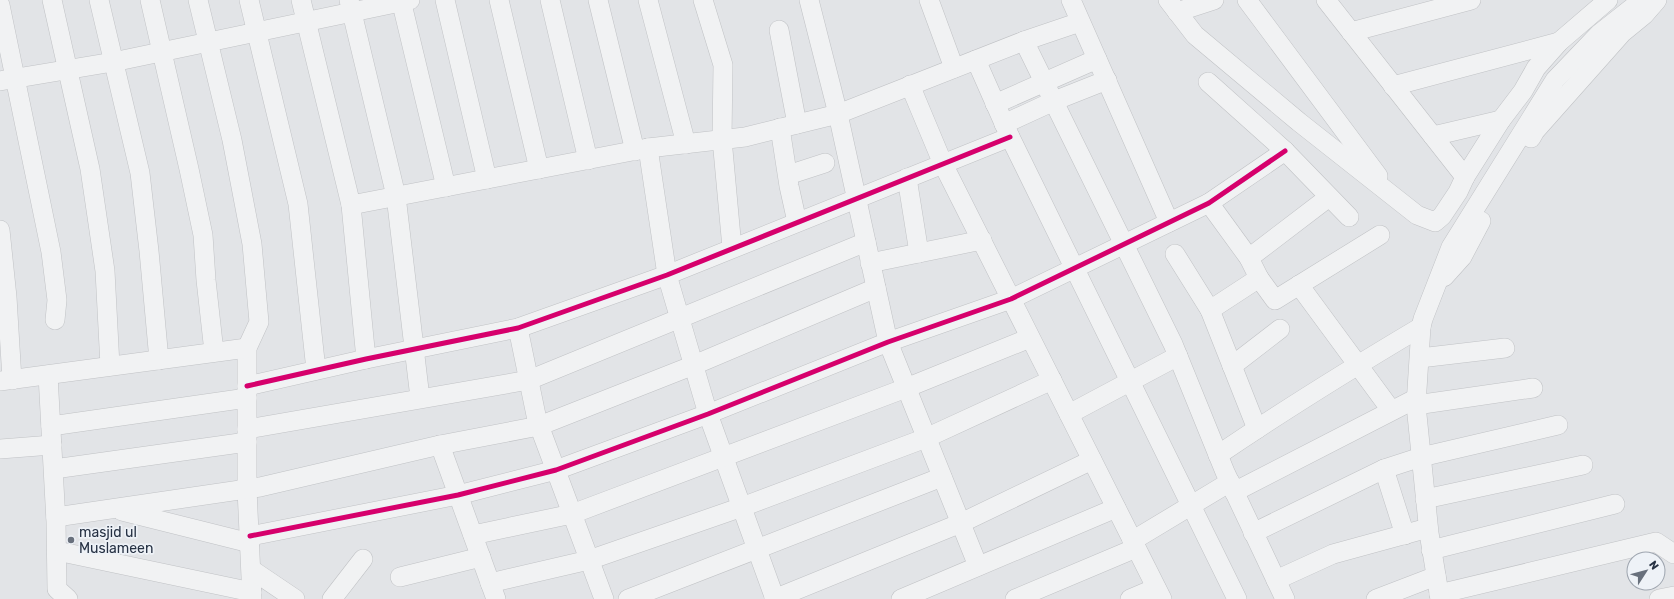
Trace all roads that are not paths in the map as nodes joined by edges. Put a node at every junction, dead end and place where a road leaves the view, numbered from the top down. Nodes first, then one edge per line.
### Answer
1 (52, 0) edge
2 (99, 0) edge
3 (150, 0) edge
4 (198, 0) edge
5 (249, 0) edge
6 (301, 0) edge
7 (445, 0) edge
8 (499, 0) edge
9 (550, 0) edge
10 (598, 0) edge
11 (648, 0) edge
12 (808, 0) edge
13 (929, 0) edge
14 (1071, 0) edge
15 (1214, 0) edge
16 (1248, 0) edge
17 (1326, 0) edge
18 (1471, 0) edge
19 (1608, 0) edge
20 (1642, 0) edge
21 (1657, 0) edge
22 (404, 1) edge
23 (708, 1) edge
24 (0, 5) edge
25 (1173, 6) edge
26 (350, 7) edge
27 (307, 22) junction
28 (1080, 22) junction
29 (779, 30) dead end
30 (1351, 32) junction
31 (257, 33) junction
32 (1024, 41) junction
33 (1559, 42) junction
34 (208, 43) junction
35 (162, 52) junction
36 (1097, 59) junction
37 (976, 60) junction
38 (113, 62) junction
39 (954, 68) junction
40 (67, 70) junction
41 (7, 80) edge
42 (1107, 80) junction
43 (1044, 82) junction
44 (1208, 82) dead end
45 (910, 85) junction
46 (1393, 86) junction
47 (1054, 101) junction
48 (995, 104) junction
49 (838, 114) junction
50 (1501, 120) junction
51 (788, 126) junction
52 (1007, 131) junction
53 (1433, 136) junction
54 (722, 140) junction
55 (686, 144) junction
56 (642, 150) junction
57 (1285, 151) junction
58 (588, 160) junction
59 (825, 163) dead end
60 (943, 164) junction
61 (539, 169) junction
62 (788, 175) junction
63 (1465, 177) junction
64 (907, 178) junction
65 (487, 179) junction
66 (446, 187) junction
67 (396, 196) junction
68 (1393, 196) junction
69 (1330, 197) junction
70 (856, 199) junction
71 (1209, 203) junction
72 (351, 204) junction
73 (1350, 217) dead end
74 (797, 222) junction
75 (1169, 222) junction
76 (0, 230) edge
77 (1380, 235) dead end
78 (982, 240) junction
79 (866, 242) junction
80 (1124, 244) junction
81 (732, 248) junction
82 (919, 253) junction
83 (1176, 254) dead end
84 (1249, 258) junction
85 (870, 262) junction
86 (1074, 268) junction
87 (667, 274) junction
88 (1259, 278) junction
89 (1437, 284) junction
90 (1299, 285) junction
91 (876, 288) junction
92 (1011, 299) junction
93 (1210, 310) junction
94 (680, 318) junction
95 (55, 320) dead end
96 (1421, 327) junction
97 (518, 328) junction
98 (1280, 329) dead end
99 (1030, 338) junction
100 (888, 342) junction
101 (247, 348) junction
102 (1505, 348) dead end
103 (414, 349) junction
104 (214, 352) junction
105 (1178, 356) junction
106 (366, 358) junction
107 (1420, 358) junction
108 (159, 360) junction
109 (694, 365) junction
110 (1358, 365) junction
111 (110, 366) junction
112 (1232, 366) junction
113 (316, 370) junction
114 (48, 375) junction
115 (6, 380) edge
116 (529, 380) junction
117 (1052, 380) junction
118 (1130, 382) junction
119 (906, 388) junction
120 (1533, 388) dead end
121 (247, 392) junction
122 (420, 398) junction
123 (1416, 401) junction
124 (1391, 410) junction
125 (708, 414) junction
126 (1069, 414) junction
127 (1558, 425) dead end
128 (51, 426) junction
129 (539, 426) junction
130 (1256, 429) junction
131 (247, 436) junction
132 (926, 438) junction
133 (52, 445) junction
134 (440, 445) junction
135 (0, 450) edge
136 (1218, 455) junction
137 (723, 456) junction
138 (1421, 457) junction
139 (1092, 460) junction
140 (1584, 465) dead end
141 (54, 469) junction
142 (1384, 469) junction
143 (556, 470) junction
144 (942, 478) junction
145 (1232, 487) junction
146 (247, 489) junction
147 (458, 495) junction
148 (1425, 499) junction
149 (1615, 504) dead end
150 (1191, 506) junction
151 (742, 507) junction
152 (1116, 508) junction
153 (112, 509) junction
154 (572, 514) junction
155 (56, 517) junction
156 (961, 523) junction
157 (1428, 528) junction
158 (1253, 533) junction
159 (473, 535) junction
160 (1405, 535) junction
161 (250, 540) junction
162 (1134, 544) junction
163 (757, 549) junction
164 (1432, 550) junction
165 (57, 551) junction
166 (1674, 554) edge
167 (481, 557) junction
168 (363, 559) dead end
169 (589, 560) junction
170 (978, 566) junction
171 (252, 570) junction
172 (400, 577) dead end
173 (1276, 580) junction
174 (1439, 590) edge
175 (493, 591) edge
176 (1159, 593) edge
177 (252, 596) edge
178 (1674, 596) edge
179 (68, 599) edge
180 (295, 599) edge
181 (332, 599) edge
182 (604, 599) edge
183 (628, 599) edge
184 (775, 599) edge
185 (901, 599) edge
186 (1015, 599) edge
187 (1130, 599) edge
188 (1237, 599) edge
189 (1285, 599) edge
190 (1376, 599) edge
191 (1659, 599) edge

1 - 40 street
2 - 38 street
3 - 35 street
4 - 34 street
5 - 31 street
6 - 27 street
7 - 65 street
8 - 61 street
9 - 58 street
10 - 56 street
11 - 55 street
12 - 49 street
13 - 39 street
14 - 28 street
15 - 25 street
16 - 68 street
17 - 30 street
18 - 30 street
19 - 33 street
20 - 89 street
21 - 89 street
22 - 26 street
22 - 66 street
23 - 54 street
24 - 41 street
25 - 68 street
26 - 27 street
26 - 67 street
27 - 31 street
27 - 72 street
28 - 32 street
28 - 36 street
29 - 51 street
30 - 46 street
31 - 34 street
31 - 113 street
32 - 37 street
32 - 43 street
33 - 46 street
33 - 50 street
34 - 35 street
34 - 101 street
35 - 38 street
35 - 104 street
36 - 42 street
36 - 43 street
37 - 39 street
37 - 48 street
38 - 40 street
38 - 108 street
39 - 45 street
40 - 41 street
40 - 111 street
41 - 95 street
42 - 47 street
42 - 75 street
43 - 47 street
43 - 48 street
44 - 57 street
45 - 49 street
45 - 60 street
46 - 53 street
47 - 52 street
47 - 80 street
48 - 52 street
49 - 51 street
49 - 70 street
50 - 53 street
50 - 63 street
51 - 54 street
51 - 62 street
52 - 60 street
52 - 86 street
53 - 63 street
54 - 55 street
54 - 81 street
55 - 56 street
56 - 58 street
56 - 87 street
57 - 69 street
57 - 71 street
58 - 61 street
59 - 62 street
60 - 64 street
60 - 78 street
61 - 65 street
62 - 74 street
63 - 68 street
64 - 70 street
64 - 82 street
65 - 66 street
66 - 67 street
67 - 72 street
67 - 103 street
69 - 73 street
69 - 84 street
70 - 74 street
70 - 79 street
71 - 75 street
71 - 84 street
72 - 106 street
74 - 81 street
75 - 80 street
76 - 115 street
77 - 90 street
78 - 82 street
78 - 92 street
79 - 85 street
79 - 94 street
80 - 86 street
80 - 105 street
81 - 87 street
82 - 85 street
83 - 93 street
84 - 88 street
85 - 91 street
86 - 92 street
86 - 118 street
87 - 94 street
87 - 97 street
88 - 90 street
88 - 93 street
89 - 96 street
90 - 110 street
91 - 100 street
91 - 109 street
92 - 99 street
92 - 100 street
93 - 112 street
94 - 109 street
94 - 116 street
96 - 107 street
96 - 110 street
97 - 103 street
97 - 116 street
98 - 112 street
99 - 117 street
99 - 119 street
100 - 119 street
100 - 125 street
101 - 104 street
101 - 121 street
102 - 107 street
103 - 106 street
103 - 122 street
104 - 108 street
105 - 118 street
105 - 136 street
106 - 113 street
107 - 123 street
108 - 111 street
109 - 125 street
109 - 129 street
110 - 124 street
110 - 130 street
111 - 114 street
112 - 130 street
113 - 121 street
114 - 115 street
114 - 128 street
116 - 122 street
116 - 129 street
117 - 126 street
117 - 132 street
118 - 126 street
118 - 150 street
119 - 132 street
119 - 137 street
120 - 123 street
121 - 128 street
121 - 131 street
122 - 131 street
123 - 124 street
123 - 138 street
124 - 145 street
125 - 137 street
125 - 143 street
126 - 139 street
127 - 138 street
128 - 133 street
129 - 134 street
129 - 143 street
130 - 136 street
131 - 141 street
131 - 146 street
132 - 144 street
132 - 151 street
133 - 135 street
133 - 141 street
134 - 146 street
134 - 147 street
136 - 145 street
137 - 151 street
137 - 154 street
138 - 142 street
138 - 148 street
139 - 152 street
139 - 156 street
140 - 148 street
141 - 155 street
142 - 158 street
142 - 160 street
143 - 147 street
143 - 154 street
144 - 156 street
144 - 163 street
145 - 150 street
145 - 158 street
146 - 153 street
146 - 161 street
147 - 159 street
147 - 161 street
148 - 157 street
149 - 164 street
150 - 162 street
150 - 188 street
151 - 163 street
151 - 169 street
152 - 162 street
152 - 170 street
153 - 155 street
153 - 161 street
154 - 159 street
154 - 169 street
155 - 165 street
156 - 170 street
156 - 184 street
157 - 160 street
157 - 164 street
158 - 173 street
159 - 167 street
160 - 173 street
161 - 171 street
162 - 176 street
162 - 186 street
163 - 183 street
163 - 184 street
164 - 174 street
165 - 177 street
165 - 179 street
166 - 174 street
167 - 172 street
167 - 175 street
168 - 181 street
169 - 175 street
169 - 182 street
170 - 185 street
171 - 177 street
171 - 180 street
173 - 189 street
174 - 190 street
176 - 187 street
178 - 191 street

